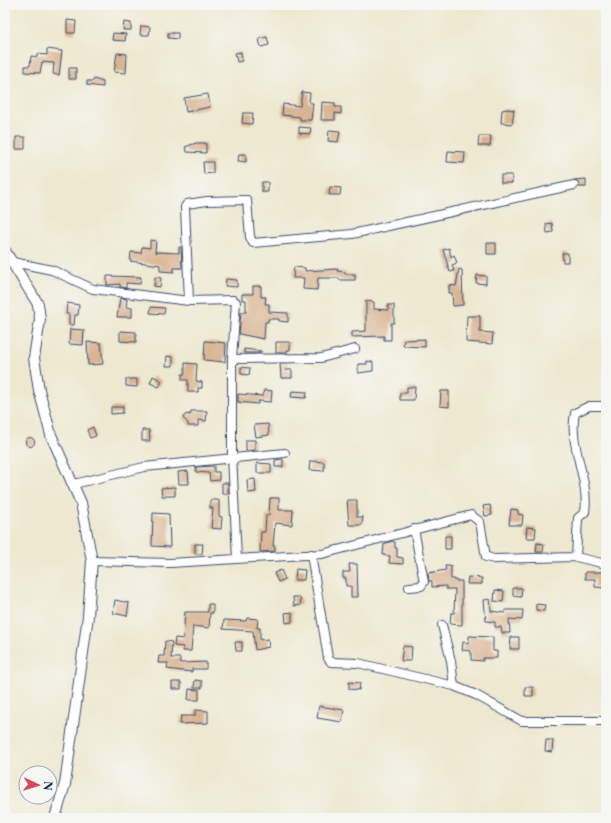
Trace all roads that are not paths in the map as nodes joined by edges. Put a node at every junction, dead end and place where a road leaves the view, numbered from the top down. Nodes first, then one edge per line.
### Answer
1 (574, 185) dead end
2 (5, 251) edge
3 (13, 262) junction
4 (189, 301) junction
5 (355, 349) dead end
6 (232, 359) junction
7 (606, 406) edge
8 (285, 453) dead end
9 (232, 458) junction
10 (74, 484) junction
11 (414, 529) junction
12 (311, 554) junction
13 (576, 557) junction
14 (237, 559) junction
15 (92, 561) junction
16 (606, 564) edge
17 (409, 587) dead end
18 (442, 625) dead end
19 (454, 686) junction
20 (606, 721) edge
21 (55, 818) edge

1 - 4 street
2 - 3 street
3 - 4 street
3 - 10 street
4 - 6 street
5 - 6 street
6 - 9 street
7 - 13 street
8 - 9 street
9 - 10 street
9 - 14 street
10 - 15 street
11 - 12 street
11 - 13 street
11 - 17 street
12 - 14 street
12 - 19 street
13 - 16 street
14 - 15 street
15 - 21 street
18 - 19 street
19 - 20 street

